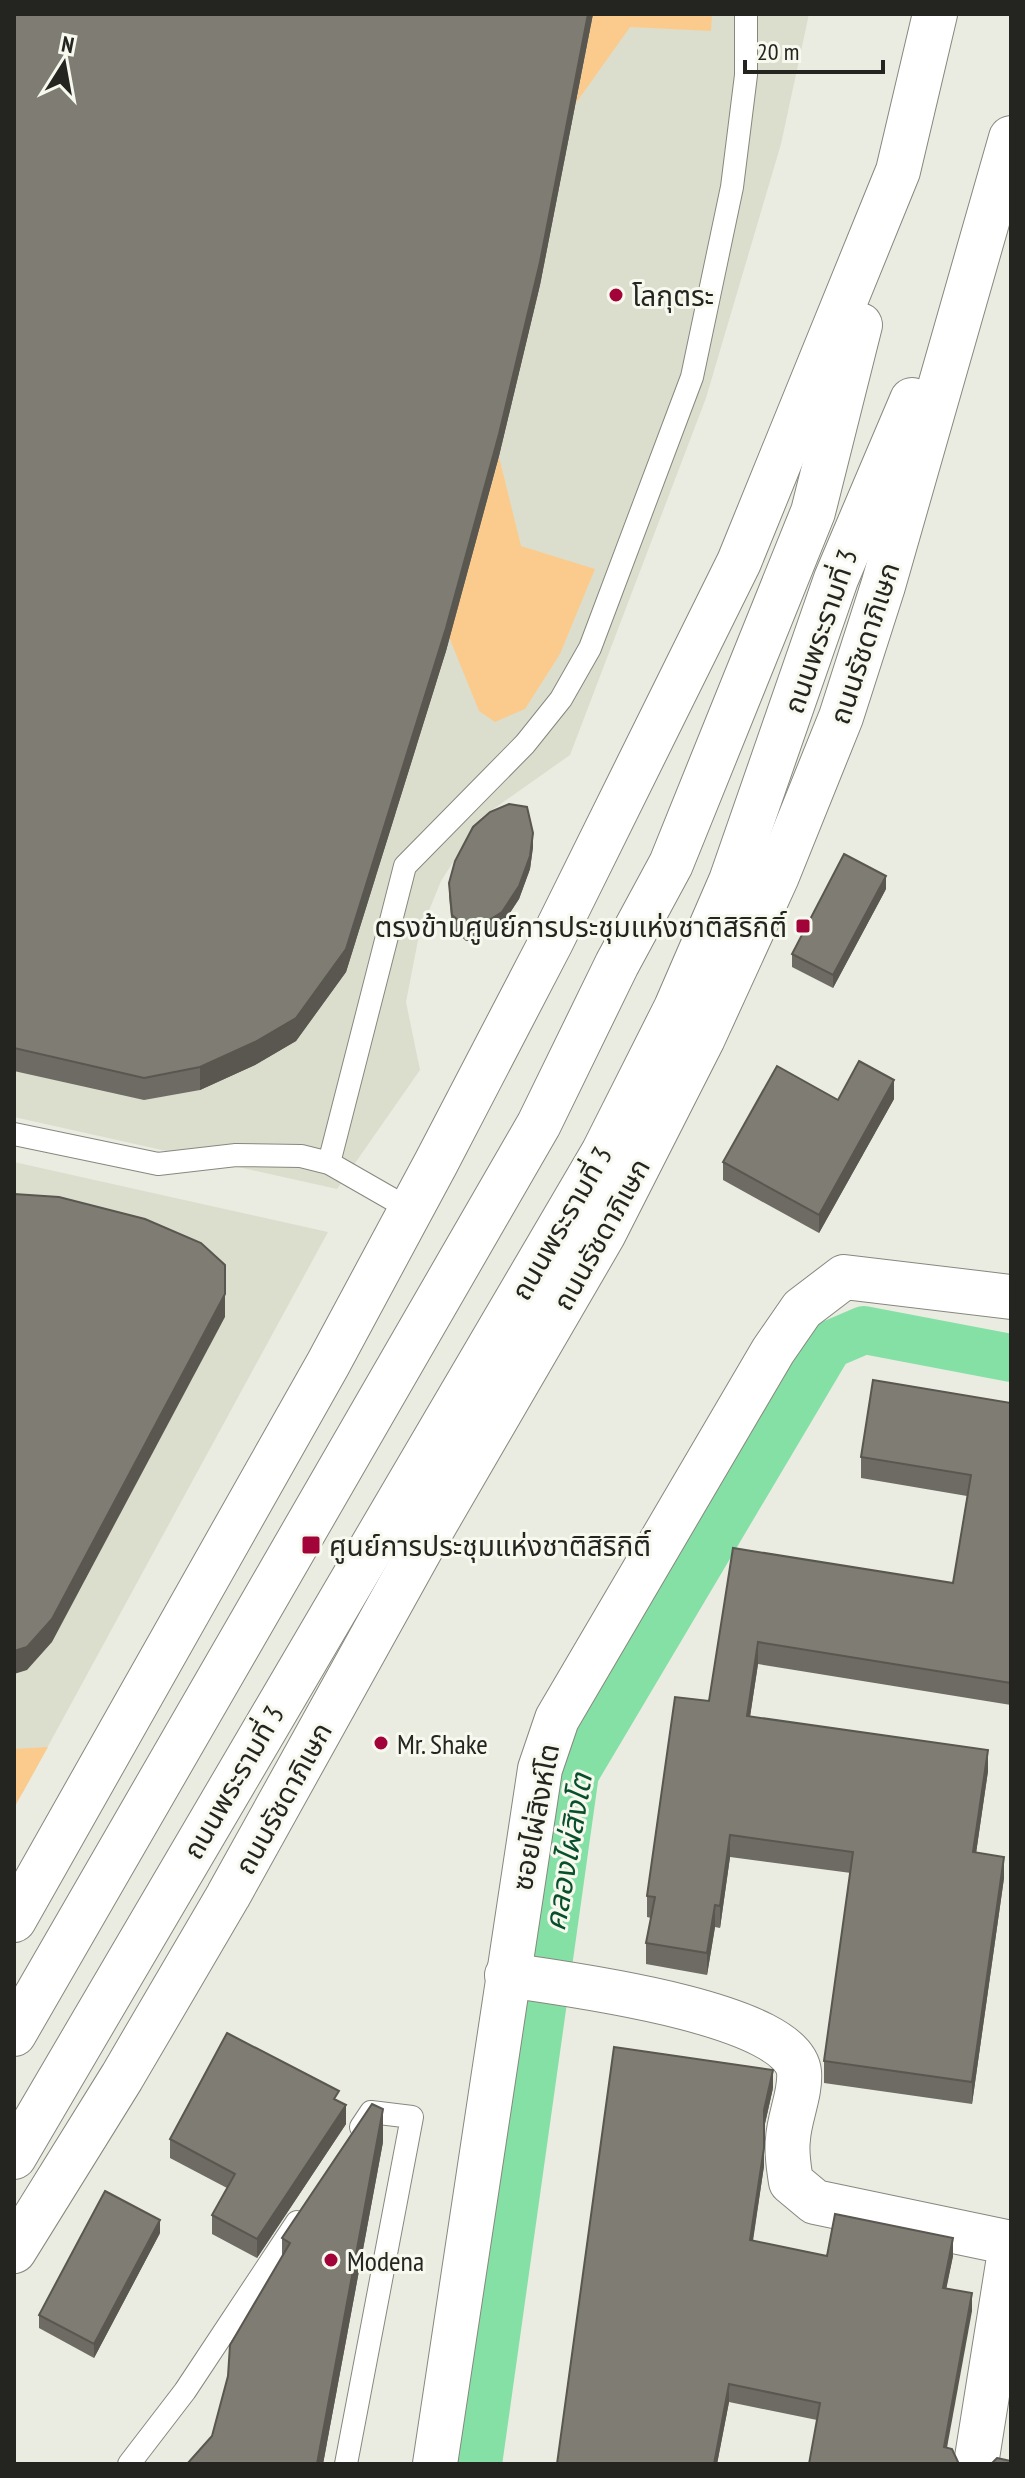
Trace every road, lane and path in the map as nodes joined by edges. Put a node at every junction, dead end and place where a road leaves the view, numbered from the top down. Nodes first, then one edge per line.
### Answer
1 (746, 14) edge
2 (935, 14) edge
3 (1011, 138) edge
4 (898, 171) junction
5 (986, 229) junction
6 (14, 1134) edge
7 (329, 1163) junction
8 (411, 1210) junction
9 (1011, 1297) edge
10 (14, 1920) edge
11 (520, 1977) junction
12 (14, 2034) edge
13 (344, 2152) edge
14 (14, 2157) edge
15 (309, 2205) edge
16 (1011, 2244) edge
17 (14, 2251) edge
18 (129, 2464) edge
19 (346, 2464) edge
20 (435, 2464) edge
21 (976, 2464) edge

1 - 7 lane
2 - 4 main road
3 - 5 main road, ถนนรัชดาภิเษก
4 - 8 main road
4 - 12 main road, ถนนพระรามที่ 3
5 - 14 main road, ถนนพระรามที่ 3
5 - 17 main road, ถนนรัชดาภิเษก
6 - 7 lane
7 - 8 lane
8 - 10 main road
9 - 11 main road, ซอยไผ่สิงห์โต
11 - 16 main road
11 - 20 main road, ซอยไผ่สิงห์โต
13 - 19 lane
15 - 18 lane
16 - 21 main road

